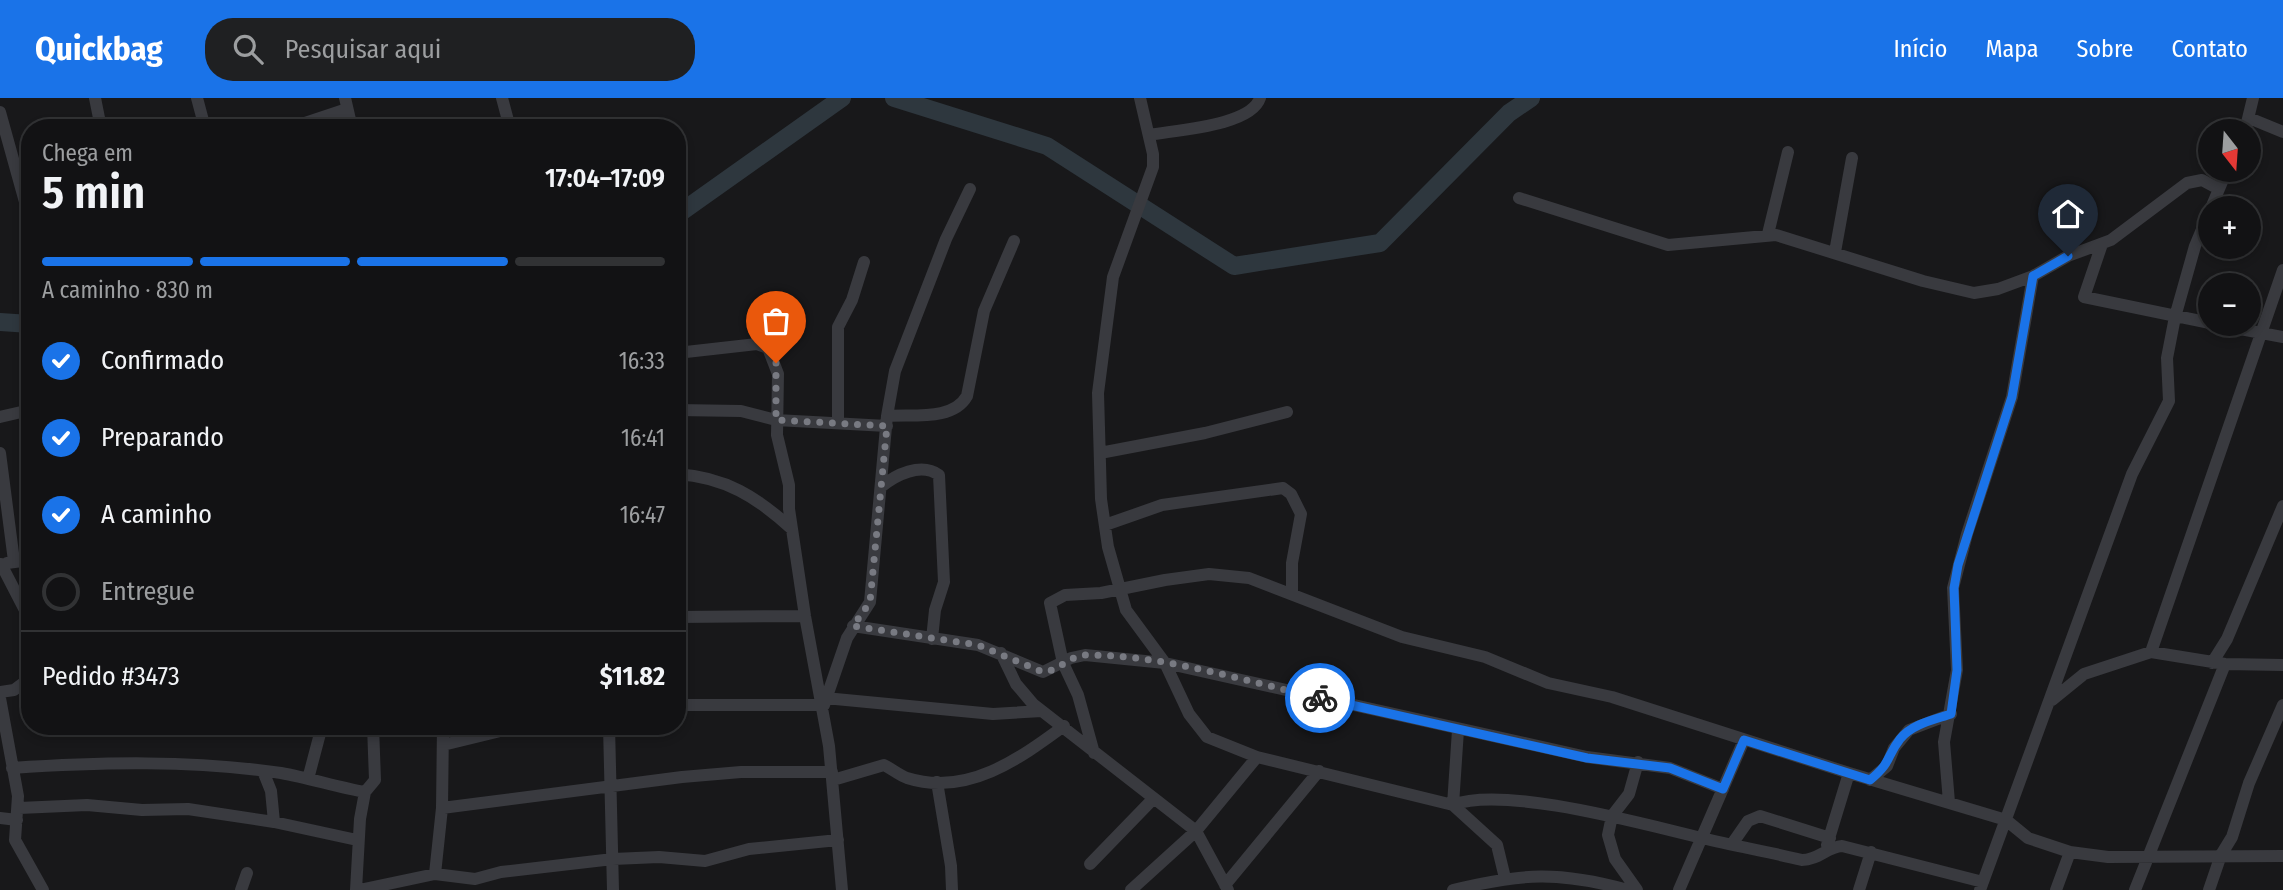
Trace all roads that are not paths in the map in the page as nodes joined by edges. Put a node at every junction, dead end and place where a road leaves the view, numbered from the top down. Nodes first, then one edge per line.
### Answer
1 (95, 98) edge
2 (197, 98) edge
3 (502, 98) edge
4 (1140, 98) edge
5 (1261, 98) edge
6 (2253, 98) edge
7 (346, 103) edge
8 (0, 112) edge
9 (2249, 118) joint
10 (100, 119) edge
11 (202, 119) edge
12 (310, 119) edge
13 (508, 119) edge
14 (2283, 132) edge
15 (1149, 135) junction
16 (1788, 152) dead end
17 (1852, 158) dead end
18 (21, 164) edge
19 (15, 165) junction
20 (2220, 182) edge
21 (21, 187) edge
22 (2217, 188) junction
23 (970, 189) dead end
24 (1519, 198) dead end
25 (1768, 234) junction
26 (1014, 241) dead end
27 (2102, 244) junction
28 (1835, 252) junction
29 (864, 262) dead end
30 (2283, 270) edge
31 (2033, 276) junction
32 (2175, 317) junction
33 (2198, 321) edge
34 (2262, 332) junction
35 (2283, 337) edge
36 (686, 352) edge
37 (686, 410) edge
38 (21, 412) edge
39 (1287, 412) dead end
40 (0, 417) edge
41 (776, 420) junction
42 (838, 421) junction
43 (887, 421) junction
44 (0, 453) edge
45 (1100, 453) junction
46 (686, 474) edge
47 (2, 482) edge
48 (881, 487) junction
49 (2283, 506) edge
50 (1105, 525) junction
51 (792, 528) junction
52 (5, 563) edge
53 (1119, 590) junction
54 (1292, 592) junction
55 (21, 599) edge
56 (805, 616) junction
57 (686, 617) edge
58 (853, 626) junction
59 (932, 639) junction
60 (2151, 652) junction
61 (1001, 653) junction
62 (1063, 663) junction
63 (1165, 663) junction
64 (2212, 663) junction
65 (2225, 664) junction
66 (2283, 665) edge
67 (21, 685) edge
68 (0, 692) edge
69 (0, 698) edge
70 (824, 702) junction
71 (2050, 702) junction
72 (686, 705) edge
73 (2283, 705) edge
74 (1042, 711) junction
75 (1951, 714) junction
76 (1064, 726) junction
77 (1458, 730) junction
78 (320, 735) edge
79 (373, 735) edge
80 (443, 735) edge
81 (486, 735) edge
82 (609, 735) edge
83 (1744, 740) junction
84 (443, 746) junction
85 (1094, 752) junction
86 (1256, 757) junction
87 (1638, 762) junction
88 (1887, 766) junction
89 (12, 768) junction
90 (263, 771) junction
91 (1320, 771) junction
92 (280, 773) junction
93 (1849, 774) junction
94 (833, 776) junction
95 (308, 779) junction
96 (1870, 780) junction
97 (937, 782) junction
98 (612, 783) junction
99 (1893, 786) junction
100 (1723, 789) junction
101 (271, 791) junction
102 (365, 792) junction
103 (1153, 799) junction
104 (1949, 802) junction
105 (1453, 805) junction
106 (442, 808) junction
107 (18, 814) junction
108 (1612, 816) junction
109 (0, 818) edge
110 (2006, 820) junction
111 (274, 822) junction
112 (1196, 831) junction
113 (1701, 838) junction
114 (1830, 838) junction
115 (357, 840) junction
116 (838, 840) junction
117 (1732, 844) junction
118 (1825, 851) junction
119 (1871, 852) junction
120 (2070, 852) junction
121 (2146, 855) junction
122 (2221, 855) junction
123 (2283, 856) edge
124 (612, 859) junction
125 (1090, 864) dead end
126 (247, 873) dead end
127 (435, 874) junction
128 (1502, 882) edge
129 (1982, 886) edge
130 (1227, 889) edge
131 (43, 890) edge
132 (241, 890) edge
133 (357, 890) edge
134 (613, 890) edge
135 (842, 890) edge
136 (952, 890) edge
137 (1131, 890) edge
138 (1453, 890) edge
139 (1628, 890) edge
140 (1637, 890) edge
141 (1679, 890) edge
142 (1859, 890) edge
143 (2056, 890) edge
144 (2135, 890) edge
145 (2209, 890) edge

1 - 10 street
2 - 11 street
3 - 13 street
4 - 15 street
5 - 15 street
6 - 9 street
7 - 12 street
8 - 19 street
9 - 14 street
15 - 45 street
16 - 25 street
17 - 28 street
18 - 19 street
19 - 21 street
20 - 22 street
22 - 27 street
22 - 32 street
23 - 43 street
24 - 25 street
25 - 28 street
26 - 43 street
27 - 31 street
27 - 32 street
28 - 31 street
29 - 42 street
30 - 34 street
31 - 75 street
32 - 33 street
32 - 71 street
34 - 35 street
34 - 60 street
36 - 41 street
37 - 41 street
38 - 40 street
39 - 45 street
41 - 42 street
41 - 51 street
42 - 43 street
43 - 48 street
44 - 47 street
45 - 50 street
46 - 51 street
47 - 52 street
48 - 58 street
48 - 59 street
49 - 64 street
50 - 53 street
50 - 54 street
51 - 56 street
52 - 55 street
53 - 54 street
53 - 62 street
53 - 63 street
54 - 83 street
56 - 57 street
56 - 70 street
58 - 59 street
58 - 70 street
59 - 61 street
60 - 64 street
60 - 71 street
61 - 62 street
61 - 74 street
62 - 63 street
62 - 85 street
63 - 77 street
63 - 86 street
64 - 65 street
65 - 66 street
65 - 121 street
67 - 68 street
69 - 89 street
70 - 72 street
70 - 74 street
70 - 94 street
71 - 110 street
73 - 122 street
74 - 76 street
75 - 88 street
75 - 104 street
76 - 85 street
76 - 97 street
77 - 87 street
77 - 105 street
78 - 95 street
79 - 102 street
80 - 84 street
81 - 84 street
82 - 98 street
83 - 93 street
83 - 100 street
84 - 106 street
85 - 103 street
86 - 91 street
86 - 112 street
87 - 100 street
87 - 108 street
88 - 96 street
88 - 99 street
89 - 90 street
89 - 107 street
90 - 92 street
90 - 101 street
91 - 105 street
91 - 130 street
92 - 95 street
92 - 101 street
93 - 96 street
93 - 114 street
94 - 97 street
94 - 98 street
94 - 116 street
95 - 102 street
96 - 99 street
97 - 136 street
98 - 106 street
98 - 124 street
99 - 104 street
100 - 113 street
101 - 111 street
102 - 115 street
103 - 112 street
103 - 125 street
104 - 110 street
105 - 108 street
105 - 128 street
106 - 127 street
107 - 109 street
107 - 111 street
107 - 131 street
108 - 113 street
108 - 140 street
110 - 120 street
110 - 129 street
111 - 115 street
112 - 130 street
112 - 137 street
113 - 117 street
113 - 141 street
114 - 117 street
114 - 118 street
115 - 133 street
116 - 124 street
116 - 135 street
117 - 118 street
118 - 119 street
119 - 129 street
119 - 142 street
120 - 121 street
120 - 143 street
121 - 122 street
121 - 144 street
122 - 123 street
122 - 145 street
124 - 127 street
124 - 134 street
126 - 132 street
127 - 133 street
128 - 138 street
128 - 139 street

